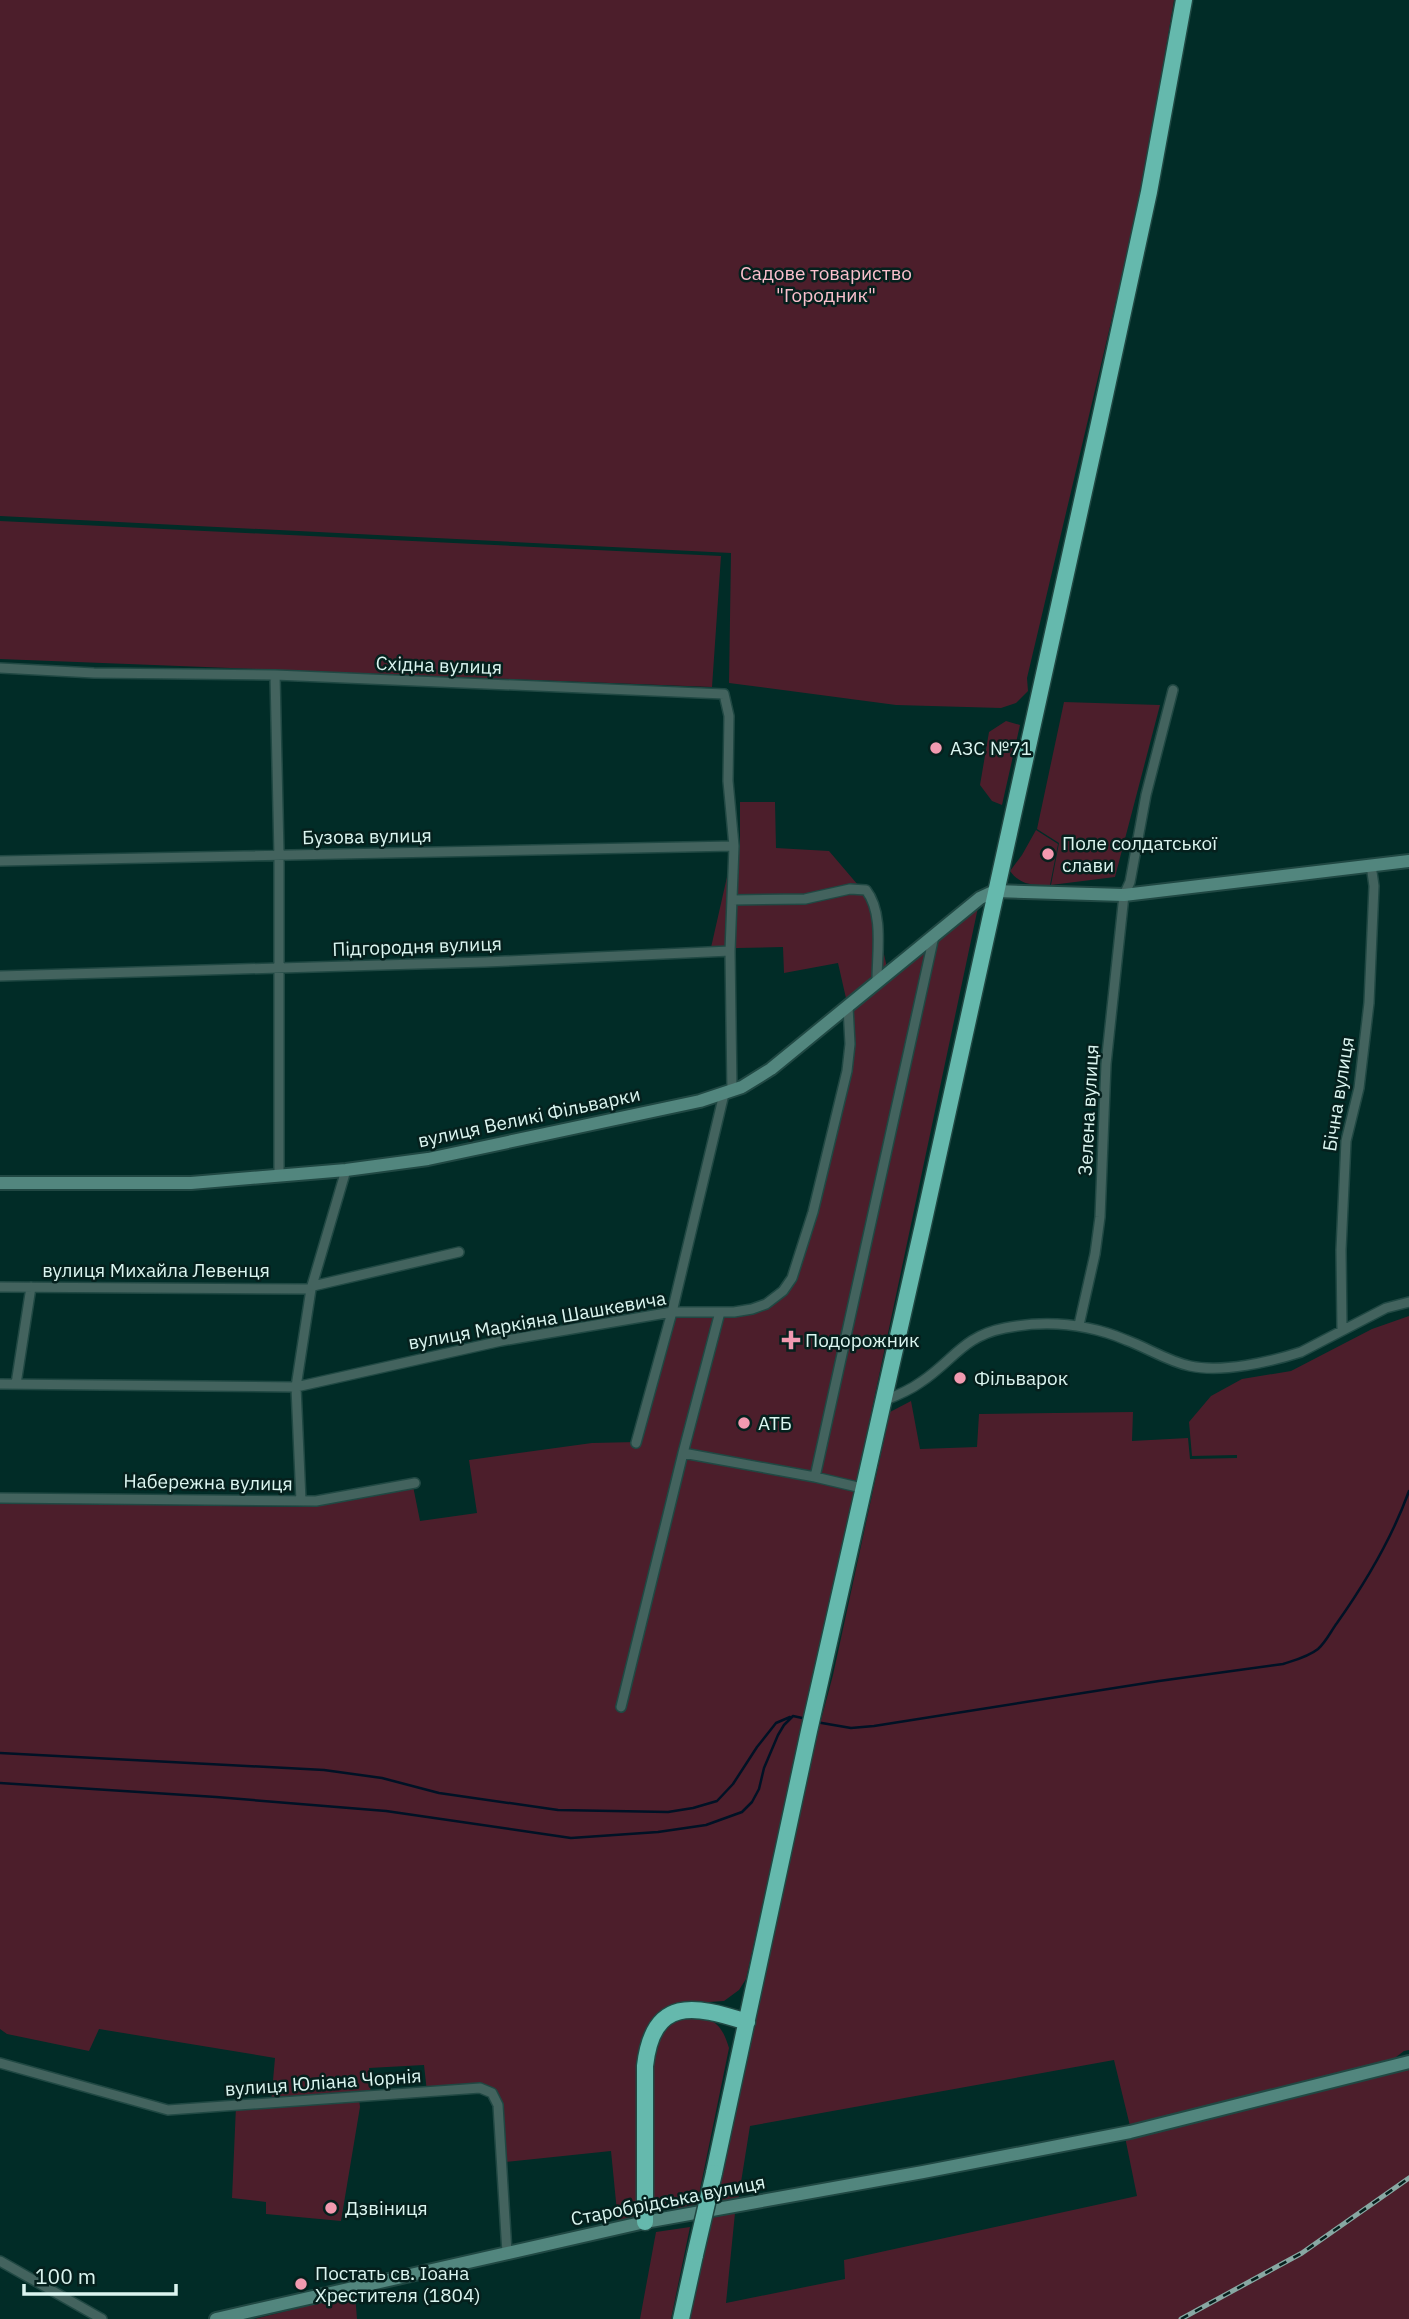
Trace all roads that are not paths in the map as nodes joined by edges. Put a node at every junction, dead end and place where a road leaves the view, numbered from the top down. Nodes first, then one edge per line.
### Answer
1 (1184, 0) edge
2 (0, 668) edge
3 (275, 675) junction
4 (1173, 690) dead end
5 (734, 846) junction
6 (279, 855) junction
7 (1409, 860) edge
8 (0, 861) edge
9 (1371, 865) junction
10 (995, 891) junction
11 (1124, 895) junction
12 (732, 900) junction
13 (934, 934) junction
14 (730, 951) junction
15 (280, 968) junction
16 (0, 976) edge
17 (877, 981) junction
18 (848, 1007) junction
19 (728, 1092) junction
20 (346, 1170) junction
21 (279, 1175) junction
22 (0, 1183) edge
23 (459, 1252) dead end
24 (0, 1287) edge
25 (31, 1287) junction
26 (312, 1287) junction
27 (1409, 1302) edge
28 (671, 1312) junction
29 (720, 1312) junction
30 (1079, 1325) junction
31 (1342, 1329) junction
32 (0, 1384) edge
33 (16, 1384) junction
34 (296, 1387) junction
35 (883, 1401) junction
36 (636, 1443) dead end
37 (683, 1452) junction
38 (815, 1477) junction
39 (415, 1483) dead end
40 (866, 1489) junction
41 (0, 1497) edge
42 (301, 1501) junction
43 (621, 1707) dead end
44 (747, 2022) junction
45 (1409, 2062) edge
46 (0, 2063) edge
47 (645, 2222) junction
48 (507, 2253) junction
49 (0, 2261) edge
50 (102, 2319) edge
51 (216, 2319) edge
52 (681, 2319) edge

1 - 10 highway
2 - 3 street, Східна вулиця
3 - 5 street, Східна вулиця
3 - 6 street
4 - 11 street, Зелена вулиця
5 - 6 street, Бузова вулиця
5 - 12 street
6 - 8 street, Бузова вулиця
6 - 15 street
7 - 9 street
9 - 11 street
9 - 31 street, Бічна вулиця
10 - 11 street
10 - 13 street, вулиця Великі Фільварки
10 - 35 highway
11 - 30 street, Зелена вулиця
12 - 14 street
12 - 17 street
13 - 17 street, вулиця Великі Фільварки
13 - 38 street
14 - 15 street, Підгородня вулиця
14 - 19 street
15 - 16 street, Підгородня вулиця
15 - 21 street
17 - 18 street, вулиця Великі Фільварки
18 - 19 street, вулиця Великі Фільварки
18 - 29 street, вулиця Маркіяна Шашкевича
19 - 20 street, вулиця Великі Фільварки
19 - 28 street
20 - 21 street, вулиця Великі Фільварки
20 - 26 street
21 - 22 street, вулиця Великі Фільварки
23 - 26 street, вулиця Михайла Левенця
24 - 25 street, вулиця Михайла Левенця
25 - 26 street, вулиця Михайла Левенця
25 - 33 street
26 - 34 street
27 - 31 street
28 - 29 street, вулиця Маркіяна Шашкевича
28 - 34 street, вулиця Маркіяна Шашкевича
28 - 36 street
29 - 37 street
30 - 31 street
30 - 35 street
32 - 33 street, вулиця Маркіяна Шашкевича
33 - 34 street, вулиця Маркіяна Шашкевича
34 - 42 street
35 - 40 highway
37 - 38 street
37 - 43 street
38 - 40 street
39 - 42 street, Набережна вулиця
40 - 44 highway
41 - 42 street, Набережна вулиця
44 - 47 highway
44 - 52 highway, bridge
45 - 47 street, Старобрідська вулиця
46 - 48 street, вулиця Юліана Чорнія
47 - 48 street, Старобрідська вулиця
48 - 51 street, Старобрідська вулиця
49 - 50 street

